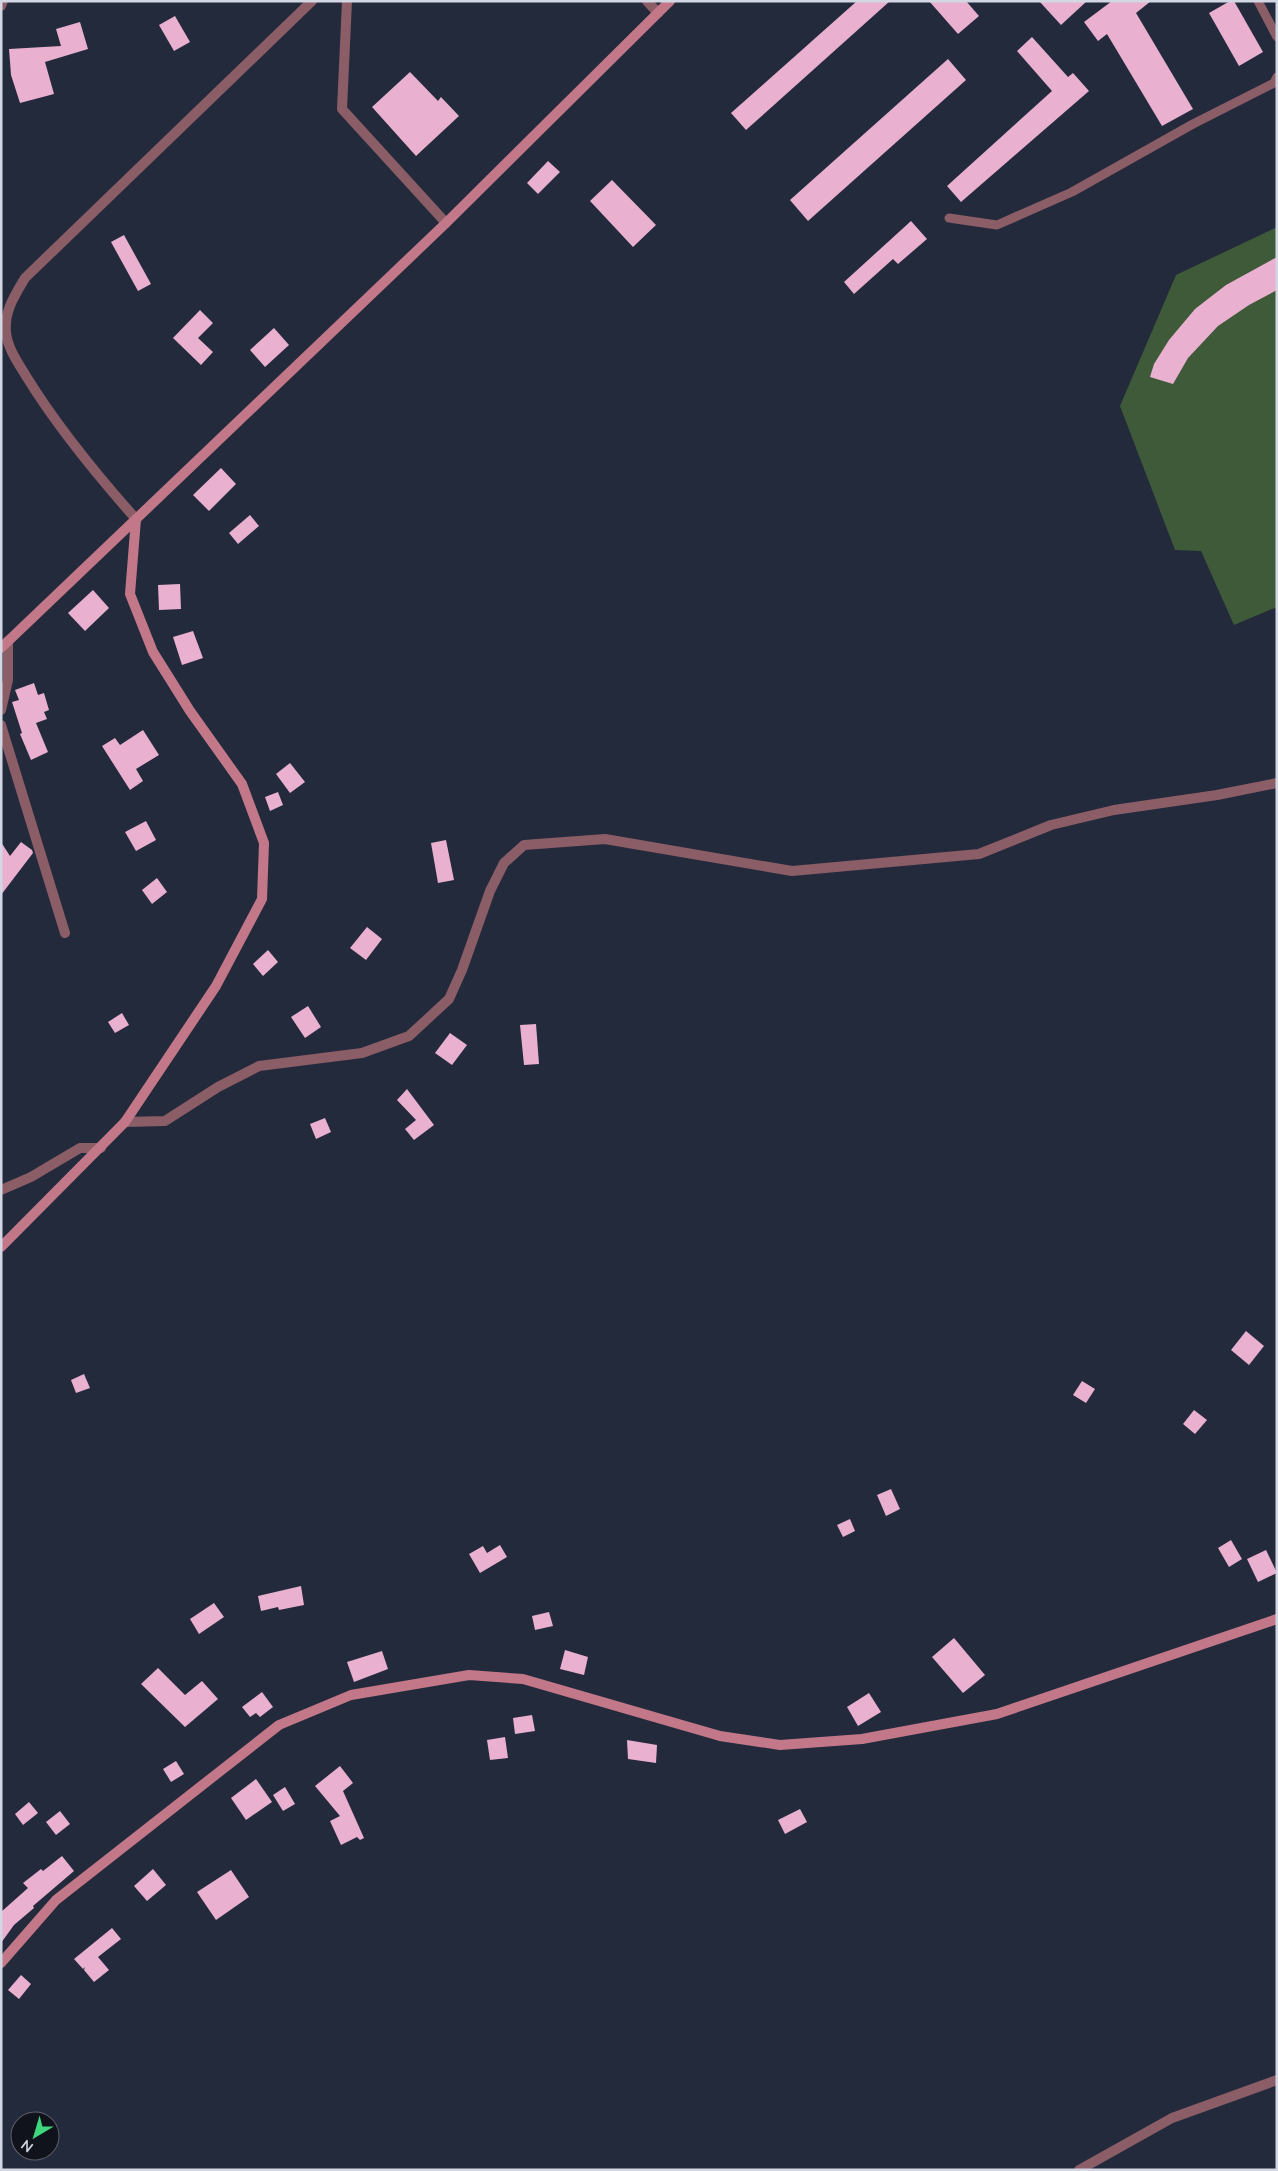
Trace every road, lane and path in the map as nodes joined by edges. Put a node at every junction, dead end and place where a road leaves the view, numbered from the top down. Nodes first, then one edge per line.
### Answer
1 (3, 1) edge
2 (312, 1) edge
3 (347, 1) edge
4 (647, 1) edge
5 (670, 1) edge
6 (1258, 1) edge
7 (1, 6) edge
8 (658, 13) junction
9 (1277, 36) edge
10 (1277, 77) edge
11 (949, 218) dead end
12 (446, 223) junction
13 (5, 307) edge
14 (136, 519) junction
15 (5, 644) edge
16 (1, 710) edge
17 (1, 725) edge
18 (1277, 783) edge
19 (65, 933) dead end
20 (125, 1122) junction
21 (102, 1148) junction
22 (1, 1190) edge
23 (1, 1247) edge
24 (1277, 1619) edge
25 (1, 1963) edge
26 (1277, 2080) edge
27 (1079, 2170) edge

1 - 7 street
2 - 13 street
3 - 12 street
4 - 8 street
5 - 8 street
6 - 9 lane
8 - 12 street
10 - 11 lane
12 - 14 street
13 - 14 street
14 - 15 street
14 - 20 street
15 - 16 street
17 - 19 street
18 - 20 street
20 - 21 street
21 - 22 street
21 - 23 street
24 - 25 street
26 - 27 street

